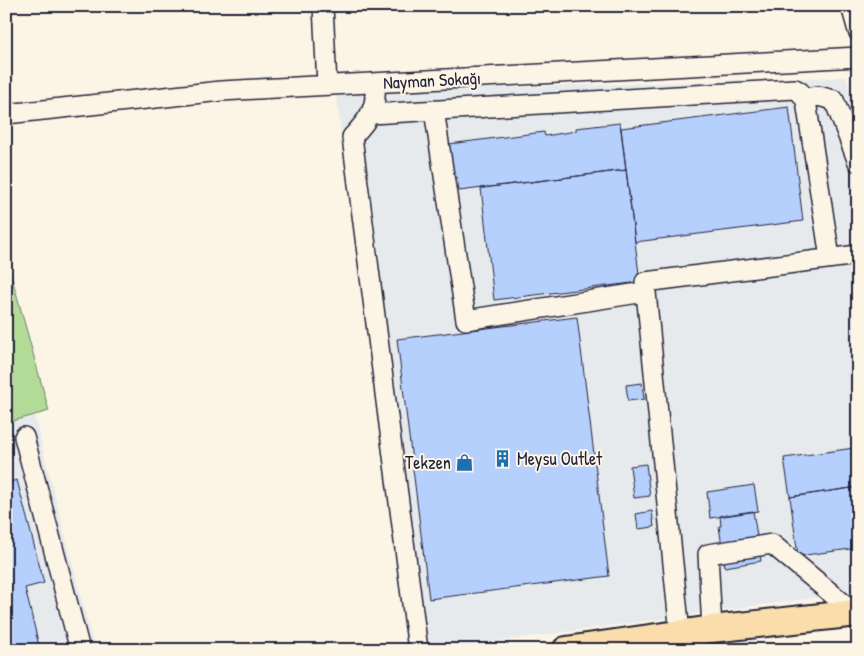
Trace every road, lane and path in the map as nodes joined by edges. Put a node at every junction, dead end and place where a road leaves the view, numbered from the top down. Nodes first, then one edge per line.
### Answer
1 (323, 6) edge
2 (851, 6) edge
3 (858, 31) edge
4 (858, 57) edge
5 (374, 83) junction
6 (327, 86) junction
7 (805, 98) junction
8 (434, 110) junction
9 (6, 114) edge
10 (372, 114) junction
11 (858, 162) edge
12 (858, 255) edge
13 (830, 258) junction
14 (645, 292) junction
15 (24, 437) dead end
16 (857, 614) edge
17 (712, 630) junction
18 (680, 634) junction
19 (80, 650) edge
20 (418, 650) edge
21 (566, 650) edge

1 - 6 street
2 - 3 street
4 - 5 street, Nayman Sokağı
5 - 6 street, Nayman Sokağı
5 - 10 street
6 - 9 street, Nayman Sokağı
7 - 8 street
7 - 11 street
7 - 13 street
8 - 10 street
8 - 14 street
10 - 20 street
12 - 13 street
13 - 14 street
14 - 18 street
15 - 19 street
16 - 17 highway
16 - 17 street
17 - 18 highway
18 - 21 highway

